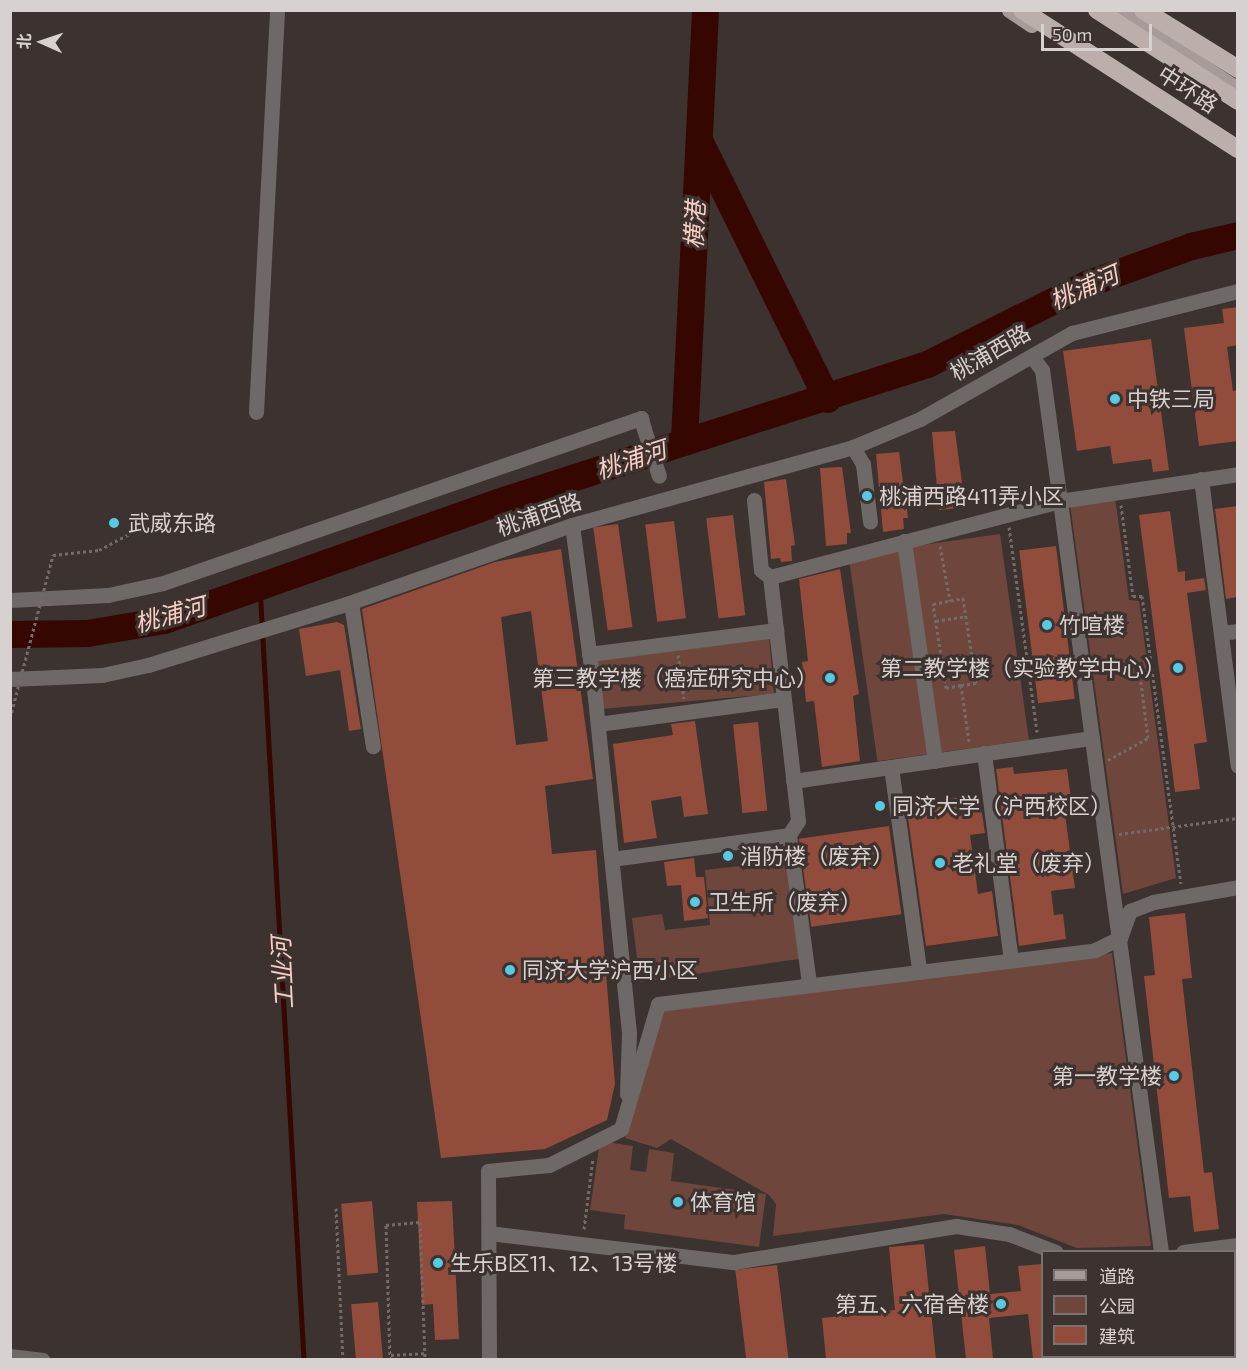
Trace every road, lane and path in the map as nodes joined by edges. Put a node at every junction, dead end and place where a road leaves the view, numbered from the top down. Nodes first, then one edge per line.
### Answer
1 (277, 10) edge
2 (1009, 10) edge
3 (1022, 10) edge
4 (1097, 10) edge
5 (1118, 10) edge
6 (1143, 10) edge
7 (1238, 69) edge
8 (1238, 89) edge
9 (1238, 101) edge
10 (1235, 153) edge
11 (1238, 291) edge
12 (1033, 358) dead end
13 (256, 412) dead end
14 (853, 447) junction
15 (1238, 474) edge
16 (1201, 479) junction
17 (1119, 491) junction
18 (666, 496) junction
19 (754, 500) dead end
20 (1060, 501) junction
21 (1007, 513) junction
22 (870, 522) dead end
23 (572, 525) junction
24 (938, 532) junction
25 (131, 533) dead end
26 (904, 541) junction
27 (770, 577) junction
28 (10, 600) edge
29 (950, 601) junction
30 (351, 603) junction
31 (966, 616) junction
32 (936, 621) junction
33 (776, 630) junction
34 (1238, 631) edge
35 (1221, 633) junction
36 (677, 643) junction
37 (590, 654) junction
38 (973, 664) junction
39 (943, 669) junction
40 (1153, 673) junction
41 (1232, 675) edge
42 (10, 679) edge
43 (961, 686) junction
44 (783, 699) junction
45 (685, 713) junction
46 (10, 718) edge
47 (598, 724) junction
48 (1092, 738) junction
49 (373, 746) dead end
50 (1038, 746) junction
51 (978, 754) junction
52 (936, 761) junction
53 (1096, 766) junction
54 (1238, 766) edge
55 (891, 767) junction
56 (793, 781) junction
57 (1238, 818) edge
58 (1173, 827) junction
59 (789, 835) junction
60 (1106, 836) junction
61 (612, 859) junction
62 (1238, 887) edge
63 (1183, 899) junction
64 (1120, 938) junction
65 (1011, 960) junction
66 (919, 970) junction
67 (809, 983) junction
68 (621, 1129) junction
69 (595, 1142) junction
70 (336, 1208) dead end
71 (489, 1233) junction
72 (582, 1243) junction
73 (1238, 1245) edge
74 (1053, 1250) edge
75 (1161, 1250) edge
76 (1192, 1250) edge
77 (425, 1353) junction
78 (10, 1356) edge
79 (390, 1357) edge
80 (43, 1359) edge
81 (343, 1359) edge
82 (425, 1359) edge
83 (489, 1359) edge

1 - 13 street
2 - 10 main road
3 - 10 highway, 中环路
4 - 9 highway, 中环路
5 - 8 main road
6 - 7 highway
11 - 14 street, 桃浦西路
12 - 20 street
14 - 18 street, 桃浦西路
14 - 22 street
15 - 16 street
16 - 17 street
16 - 35 street
17 - 20 street
17 - 40 path
18 - 23 street, 桃浦西路
18 - 28 street, bridge
19 - 27 street
20 - 21 street
20 - 48 street
21 - 24 street
21 - 50 path
23 - 30 street, 桃浦西路
23 - 37 street
24 - 26 street
24 - 29 path
25 - 46 path, bridge
26 - 27 street
26 - 52 street
27 - 33 street
29 - 31 path
29 - 32 path
30 - 42 street, 桃浦西路
30 - 49 street
31 - 32 path
31 - 38 path
32 - 39 path
33 - 36 street
33 - 44 street
34 - 35 street
35 - 41 street
36 - 37 street
36 - 45 path
37 - 47 street
38 - 39 path
38 - 43 path
39 - 43 path
40 - 53 path
40 - 58 path
41 - 54 street
43 - 51 path
44 - 45 street
44 - 56 street
45 - 47 street
47 - 61 street
48 - 50 street
48 - 53 street
50 - 51 street
51 - 52 street
51 - 65 street
52 - 55 street
53 - 60 street
55 - 56 street
55 - 66 street
56 - 59 street
57 - 58 path
58 - 60 path
58 - 63 path
59 - 61 street
59 - 67 street
60 - 64 street
61 - 68 street
62 - 63 street
63 - 64 street
64 - 65 street
64 - 75 street
65 - 66 street
66 - 67 street
67 - 68 street
68 - 69 street
69 - 71 street
69 - 72 path
70 - 81 path
71 - 72 street
71 - 83 street
72 - 74 street
73 - 76 street
77 - 79 path
77 - 79 path
77 - 82 path
78 - 80 street

